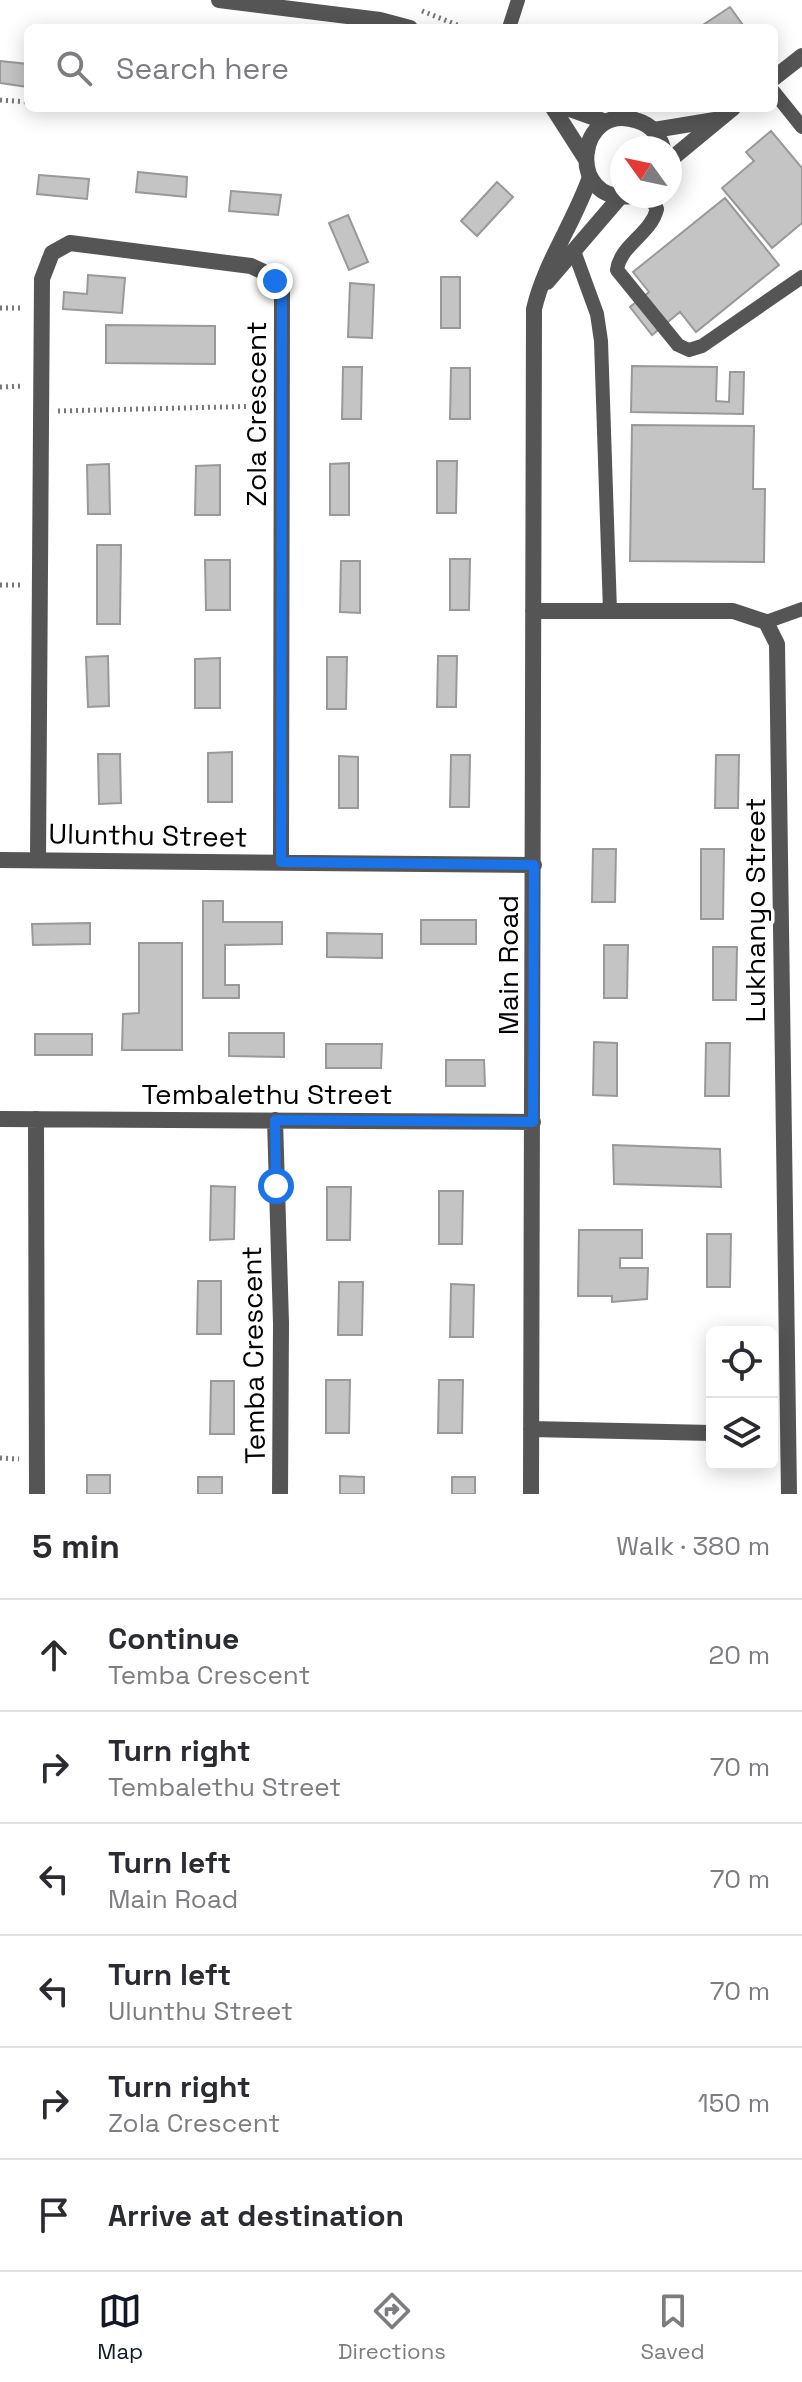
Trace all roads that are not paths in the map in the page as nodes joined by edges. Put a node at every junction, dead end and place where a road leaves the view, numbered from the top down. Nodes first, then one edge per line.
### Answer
1 (219, 0) edge
2 (518, 0) edge
3 (395, 24) edge
4 (510, 24) edge
5 (802, 56) edge
6 (778, 75) edge
7 (778, 97) edge
8 (556, 112) edge
9 (578, 112) edge
10 (728, 112) edge
11 (717, 120) junction
12 (606, 122) junction
13 (802, 127) edge
14 (654, 130) junction
15 (657, 136) edge
16 (682, 150) edge
17 (585, 158) junction
18 (590, 177) junction
19 (610, 191) edge
20 (615, 208) edge
21 (656, 208) edge
22 (574, 251) junction
23 (802, 277) edge
24 (538, 292) junction
25 (802, 609) edge
26 (533, 611) junction
27 (610, 611) junction
28 (766, 622) junction
29 (0, 860) edge
30 (38, 860) junction
31 (281, 862) junction
32 (534, 865) junction
33 (0, 1119) edge
34 (36, 1119) junction
35 (275, 1120) junction
36 (533, 1122) junction
37 (531, 1429) junction
38 (706, 1433) edge
39 (778, 1435) edge
40 (791, 1435) junction
41 (37, 1494) edge
42 (280, 1494) edge
43 (531, 1494) edge
44 (789, 1494) edge

1 - 3 street
2 - 4 lane
5 - 6 street
7 - 13 lane
8 - 17 street
9 - 12 street
10 - 11 street
11 - 14 street
11 - 16 street
12 - 14 street
12 - 17 street
14 - 15 street
17 - 18 street
18 - 19 street
18 - 24 street, Main Road
20 - 22 street
21 - 23 lane
22 - 24 street
22 - 27 lane
24 - 26 street, Main Road
25 - 28 lane
26 - 27 street
26 - 32 street, Main Road
27 - 28 street
28 - 40 street, Lukhanyo Street
29 - 30 street, Ulunthu Street
30 - 31 street, Ulunthu Street
30 - 31 street, Zola Crescent
31 - 32 street, Ulunthu Street
32 - 36 street, Main Road
33 - 34 street, Tembalethu Street
34 - 35 street, Tembalethu Street
34 - 41 street
35 - 36 street, Tembalethu Street
35 - 42 street, Temba Crescent
36 - 37 street, Main Road
37 - 38 street
37 - 43 street, Main Road
39 - 40 street
40 - 44 street, Lukhanyo Street

